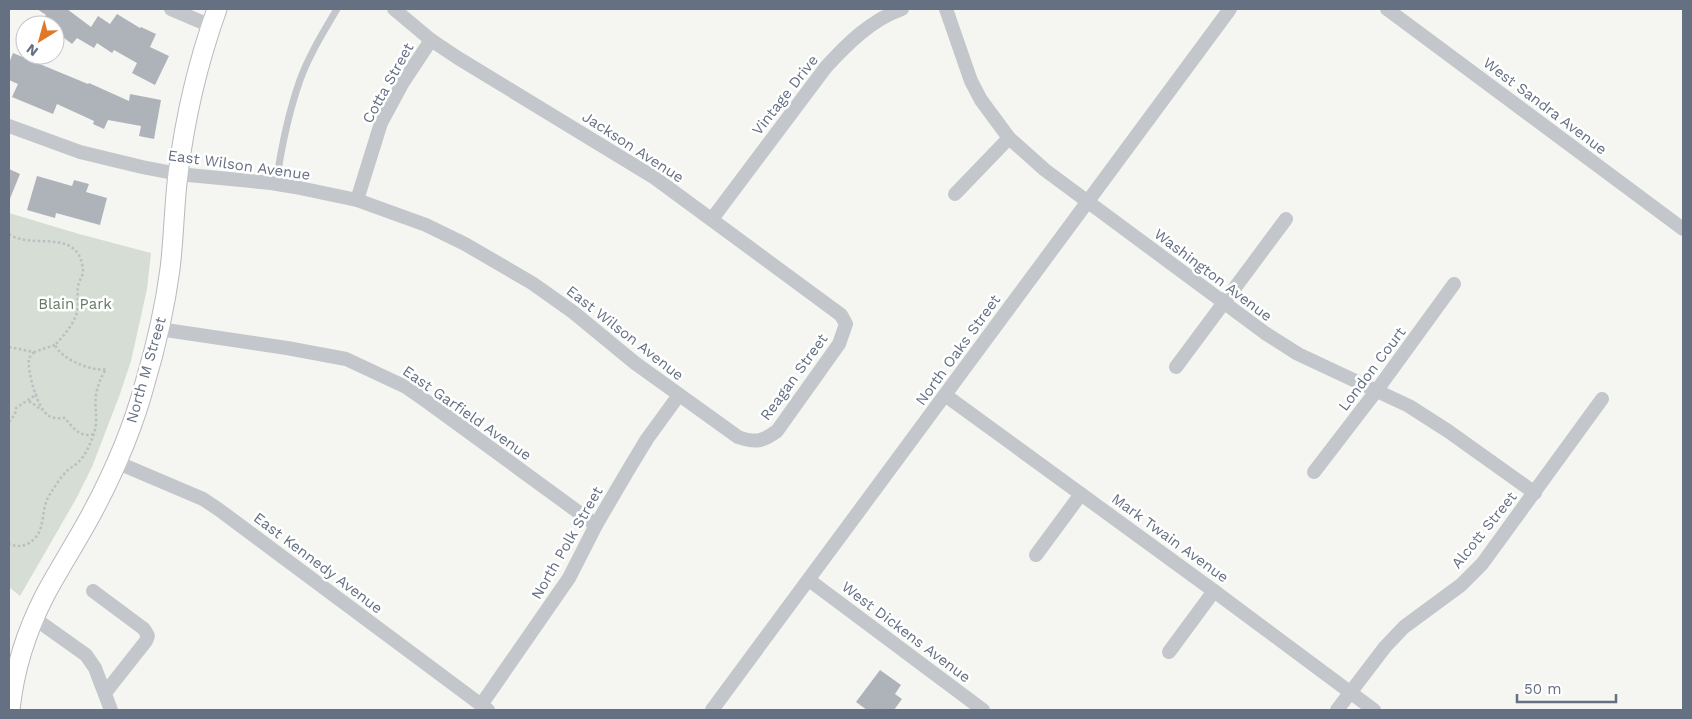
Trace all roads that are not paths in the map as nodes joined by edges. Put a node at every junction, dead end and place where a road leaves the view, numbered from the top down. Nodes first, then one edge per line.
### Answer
1 (171, 9) edge
2 (337, 9) edge
3 (394, 9) edge
4 (902, 9) edge
5 (946, 9) edge
6 (1230, 9) edge
7 (1387, 9) edge
8 (214, 17) edge
9 (431, 40) junction
10 (9, 126) edge
11 (1009, 138) junction
12 (178, 174) junction
13 (276, 184) junction
14 (955, 194) dead end
15 (357, 200) junction
16 (1087, 201) junction
17 (712, 219) junction
18 (1286, 219) dead end
19 (1683, 229) edge
20 (1454, 284) dead end
21 (1223, 303) junction
22 (846, 324) joint
23 (159, 329) junction
24 (1176, 367) dead end
25 (1377, 390) junction
26 (679, 395) junction
27 (945, 395) junction
28 (1602, 400) dead end
29 (759, 441) joint
30 (116, 462) junction
31 (1314, 472) dead end
32 (1535, 493) junction
33 (1081, 494) junction
34 (596, 525) junction
35 (1036, 555) dead end
36 (809, 580) junction
37 (93, 591) dead end
38 (1214, 591) junction
39 (34, 618) junction
40 (1169, 652) dead end
41 (1350, 692) junction
42 (105, 693) junction
43 (10, 707) edge
44 (484, 707) edge
45 (111, 710) edge
46 (712, 710) edge
47 (983, 710) edge
48 (1337, 710) edge
49 (1374, 710) edge

1 - 8 street
2 - 13 lane
3 - 9 street, Jackson Avenue
4 - 17 street, Vintage Drive
5 - 11 street, Washington Avenue
6 - 16 street, North Oaks Street
7 - 19 street, West Sandra Avenue
8 - 12 street, North M Street
9 - 15 street, Cotta Street
9 - 17 street, Jackson Avenue
10 - 12 street, East Wilson Avenue
11 - 14 street
11 - 16 street, Washington Avenue
12 - 13 street, East Wilson Avenue
12 - 23 street, North M Street
13 - 15 street, East Wilson Avenue
15 - 26 street, East Wilson Avenue
16 - 21 street, Washington Avenue
16 - 27 street, North Oaks Street
17 - 22 street, Jackson Avenue
18 - 21 street
20 - 25 street, London Court
21 - 24 street
21 - 25 street, Washington Avenue
22 - 29 street, Reagan Street
23 - 30 street, North M Street
23 - 34 street, East Garfield Avenue
25 - 31 street, London Court
25 - 32 street, Washington Avenue
26 - 29 street, East Wilson Avenue
26 - 34 street, North Polk Street
27 - 33 street, Mark Twain Avenue
27 - 36 street, North Oaks Street
28 - 32 street, Alcott Street
30 - 39 street, North M Street
30 - 44 street, East Kennedy Avenue
32 - 41 street, Alcott Street
33 - 35 street
33 - 38 street, Mark Twain Avenue
34 - 44 street, North Polk Street
36 - 46 street, North Oaks Street
36 - 47 street, West Dickens Avenue
37 - 42 street
38 - 40 street
38 - 41 street, Mark Twain Avenue
39 - 42 street
39 - 43 street, North M Street
41 - 48 street, Alcott Street
41 - 49 street, Mark Twain Avenue
42 - 45 street

